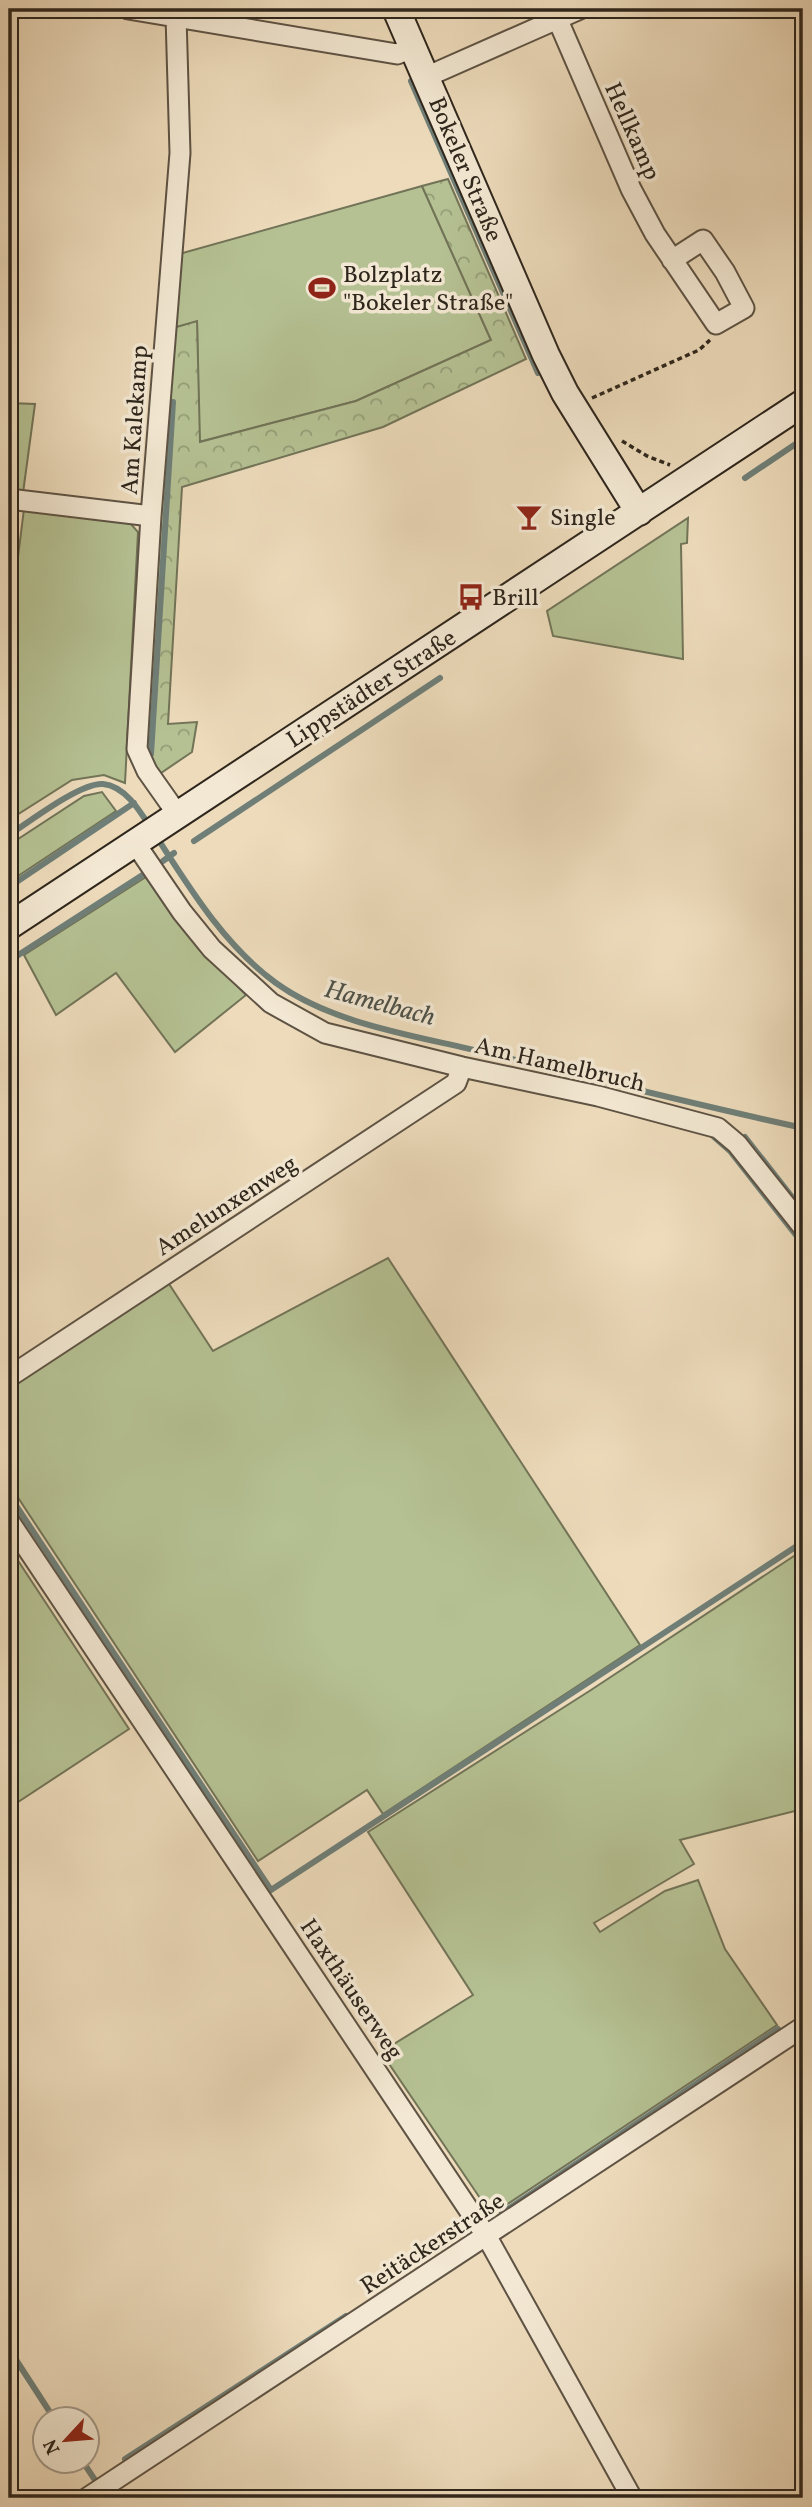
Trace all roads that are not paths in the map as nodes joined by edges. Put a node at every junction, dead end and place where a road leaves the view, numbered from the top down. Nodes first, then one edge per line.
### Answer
1 (128, 9) edge
2 (396, 9) edge
3 (580, 9) edge
4 (176, 16) junction
5 (557, 19) junction
6 (413, 47) junction
7 (426, 77) junction
8 (672, 260) junction
9 (803, 403) edge
10 (9, 499) edge
11 (639, 512) junction
12 (151, 516) junction
13 (171, 819) junction
14 (137, 842) junction
15 (9, 926) edge
16 (462, 1067) junction
17 (803, 1227) edge
18 (9, 1377) edge
19 (9, 1521) edge
20 (803, 2027) edge
21 (486, 2236) junction
22 (87, 2498) edge
23 (632, 2498) edge

1 - 4 street
2 - 6 street, Bokeler Straße
3 - 5 street
4 - 6 street
4 - 12 street, Am Kalekamp
5 - 7 street
5 - 8 street, Hellkamp
6 - 7 street, Bokeler Straße
7 - 11 street, Bokeler Straße
8 - 8 street, Hellkamp
9 - 11 street, Lippstädter Straße
10 - 12 street
11 - 13 street, Lippstädter Straße
12 - 13 street, Am Kalekamp
13 - 14 street, Lippstädter Straße
14 - 15 street, Lippstädter Straße
14 - 16 street, Am Hamelbruch
16 - 17 street, Am Hamelbruch
16 - 18 street, Amelunxenweg
19 - 21 street, Haxthäuserweg
20 - 21 street, Reitäckerstraße
21 - 22 street, Reitäckerstraße
21 - 23 street, Haxthäuserweg

